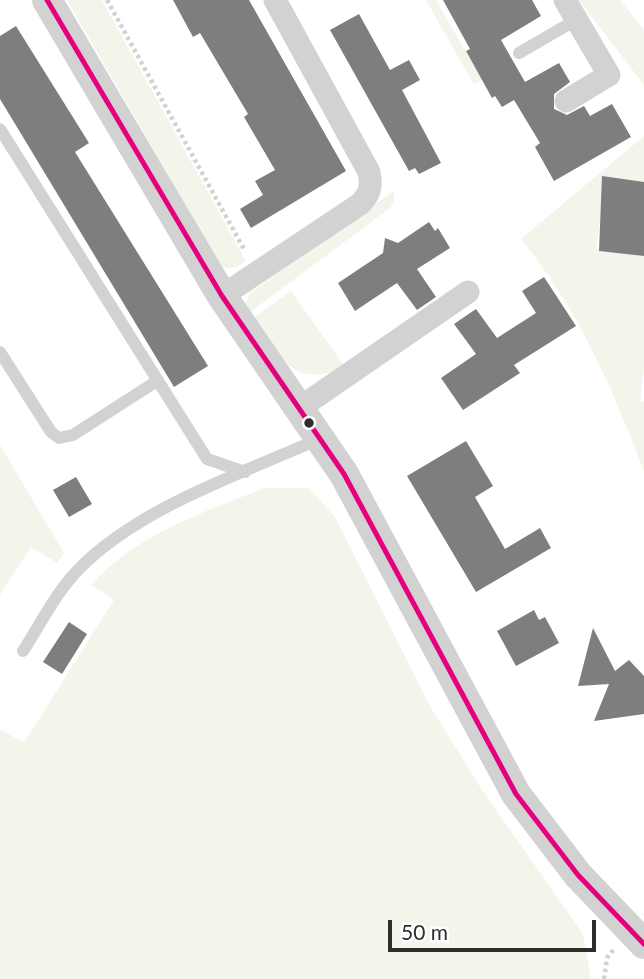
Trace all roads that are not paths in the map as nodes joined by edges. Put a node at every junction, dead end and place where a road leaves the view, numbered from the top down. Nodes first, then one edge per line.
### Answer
1 (47, 0) edge
2 (275, 0) edge
3 (570, 10) edge
4 (519, 53) dead end
5 (566, 101) dead end
6 (0, 129) edge
7 (4, 145) edge
8 (468, 292) dead end
9 (222, 296) junction
10 (0, 352) edge
11 (157, 381) junction
12 (298, 409) junction
13 (320, 438) junction
14 (245, 472) junction
15 (23, 651) dead end
16 (644, 944) edge

1 - 9 street
2 - 9 street
3 - 4 lane
3 - 5 street
6 - 7 lane
7 - 11 lane
8 - 12 street
9 - 12 street
10 - 11 lane
11 - 14 lane
12 - 13 street
13 - 14 lane
13 - 16 street
14 - 15 lane

